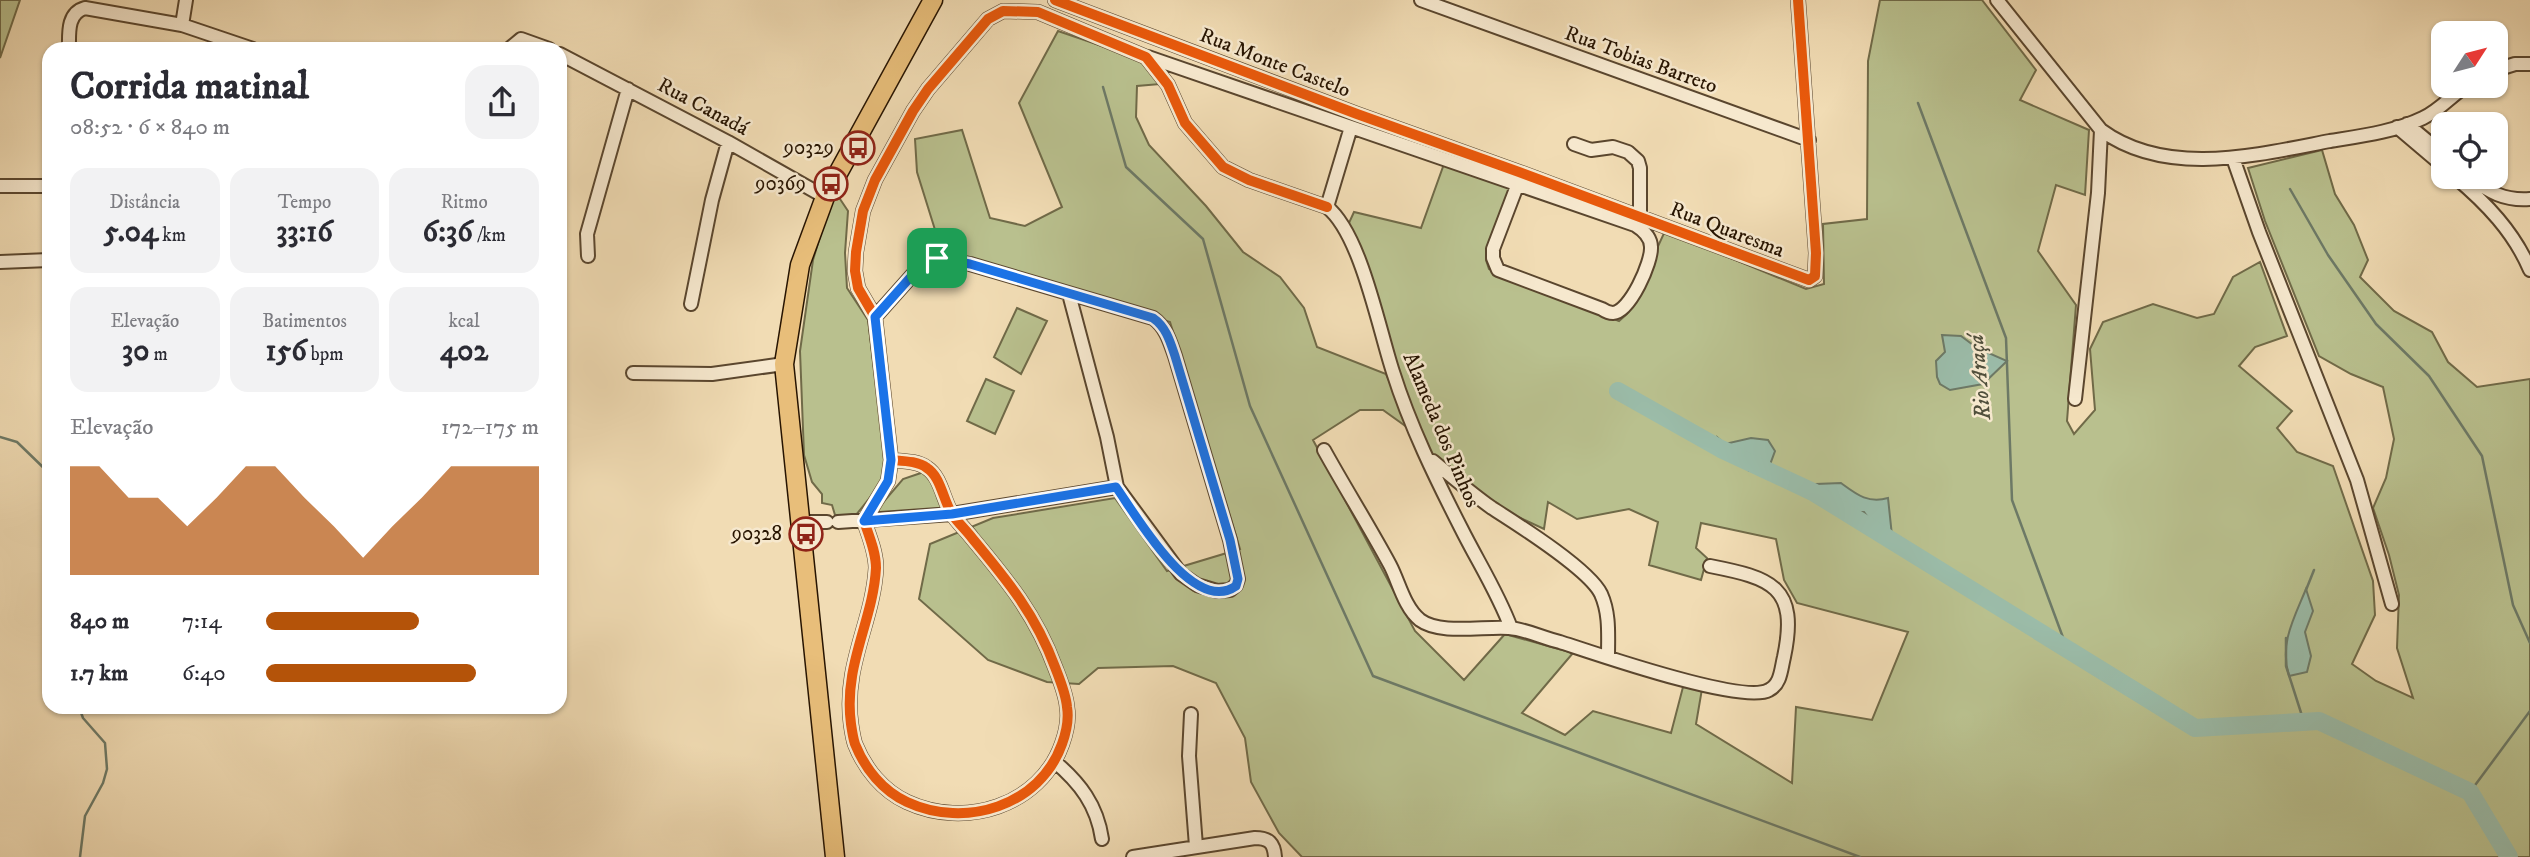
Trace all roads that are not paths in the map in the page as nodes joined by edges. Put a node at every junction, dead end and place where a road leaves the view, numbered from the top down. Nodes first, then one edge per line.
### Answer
1 (186, 0) edge
2 (933, 0) edge
3 (1055, 0) edge
4 (1421, 0) edge
5 (1798, 0) edge
6 (1997, 0) edge
7 (182, 25) junction
8 (203, 33) junction
9 (69, 42) edge
10 (204, 42) edge
11 (231, 42) edge
12 (1146, 57) junction
13 (567, 58) edge
14 (2530, 64) edge
15 (2508, 66) edge
16 (628, 89) junction
17 (2451, 98) edge
18 (2402, 126) junction
19 (1351, 127) junction
20 (2101, 130) junction
21 (1404, 131) joint
22 (1809, 140) junction
23 (728, 142) junction
24 (1574, 144) dead end
25 (2431, 147) edge
26 (2431, 154) edge
27 (2233, 158) junction
28 (0, 186) edge
29 (42, 186) edge
30 (1517, 186) junction
31 (2475, 189) edge
32 (2479, 189) edge
33 (2483, 194) junction
34 (825, 197) junction
35 (2530, 199) edge
36 (1327, 207) junction
37 (1640, 217) junction
38 (588, 256) dead end
39 (42, 260) edge
40 (0, 262) edge
41 (2530, 270) edge
42 (1069, 294) junction
43 (691, 304) dead end
44 (875, 317) junction
45 (784, 364) junction
46 (633, 373) dead end
47 (2075, 399) dead end
48 (1324, 450) dead end
49 (1428, 457) junction
50 (891, 460) junction
51 (1116, 487) junction
52 (952, 514) junction
53 (864, 521) junction
54 (801, 522) junction
55 (1710, 566) dead end
56 (2392, 604) dead end
57 (1511, 628) junction
58 (1608, 657) junction
59 (1191, 715) dead end
60 (1054, 761) junction
61 (1101, 839) dead end
62 (1196, 846) junction
63 (835, 857) edge
64 (1133, 857) edge
65 (1275, 857) edge

1 - 7 street
2 - 34 main road
3 - 21 street, Rua Monte Castelo
4 - 22 street, Rua Tobias Barreto
5 - 22 street, Rua Quaresma
6 - 20 street
7 - 8 street
7 - 9 street
8 - 10 street
8 - 11 street
12 - 19 street
12 - 36 street
12 - 44 street
13 - 16 street, Rua Canadá
14 - 15 street
16 - 23 street, Rua Canadá
16 - 38 street
17 - 18 street
18 - 25 street
18 - 26 street
18 - 27 street
19 - 30 street
19 - 36 street
20 - 27 street
20 - 47 street
21 - 37 street, Rua Quaresma
22 - 37 street, Rua Quaresma
23 - 34 street, Rua Canadá
23 - 43 street
24 - 37 street
27 - 56 street
28 - 29 street
30 - 30 street
31 - 33 street
32 - 33 street
33 - 35 street
33 - 41 street
34 - 45 main road
36 - 49 street, Alameda dos Pinhos
39 - 40 street
42 - 44 street
42 - 51 street
42 - 51 street
44 - 50 street
45 - 46 street
45 - 54 main road
48 - 57 street
49 - 57 street, Alameda dos Pinhos
49 - 58 street
50 - 52 street
50 - 53 street
51 - 52 street
52 - 53 street
52 - 60 street
53 - 54 street
53 - 60 street
54 - 63 main road
55 - 58 street
57 - 58 street
59 - 62 street
60 - 61 street
62 - 64 street
62 - 65 street

